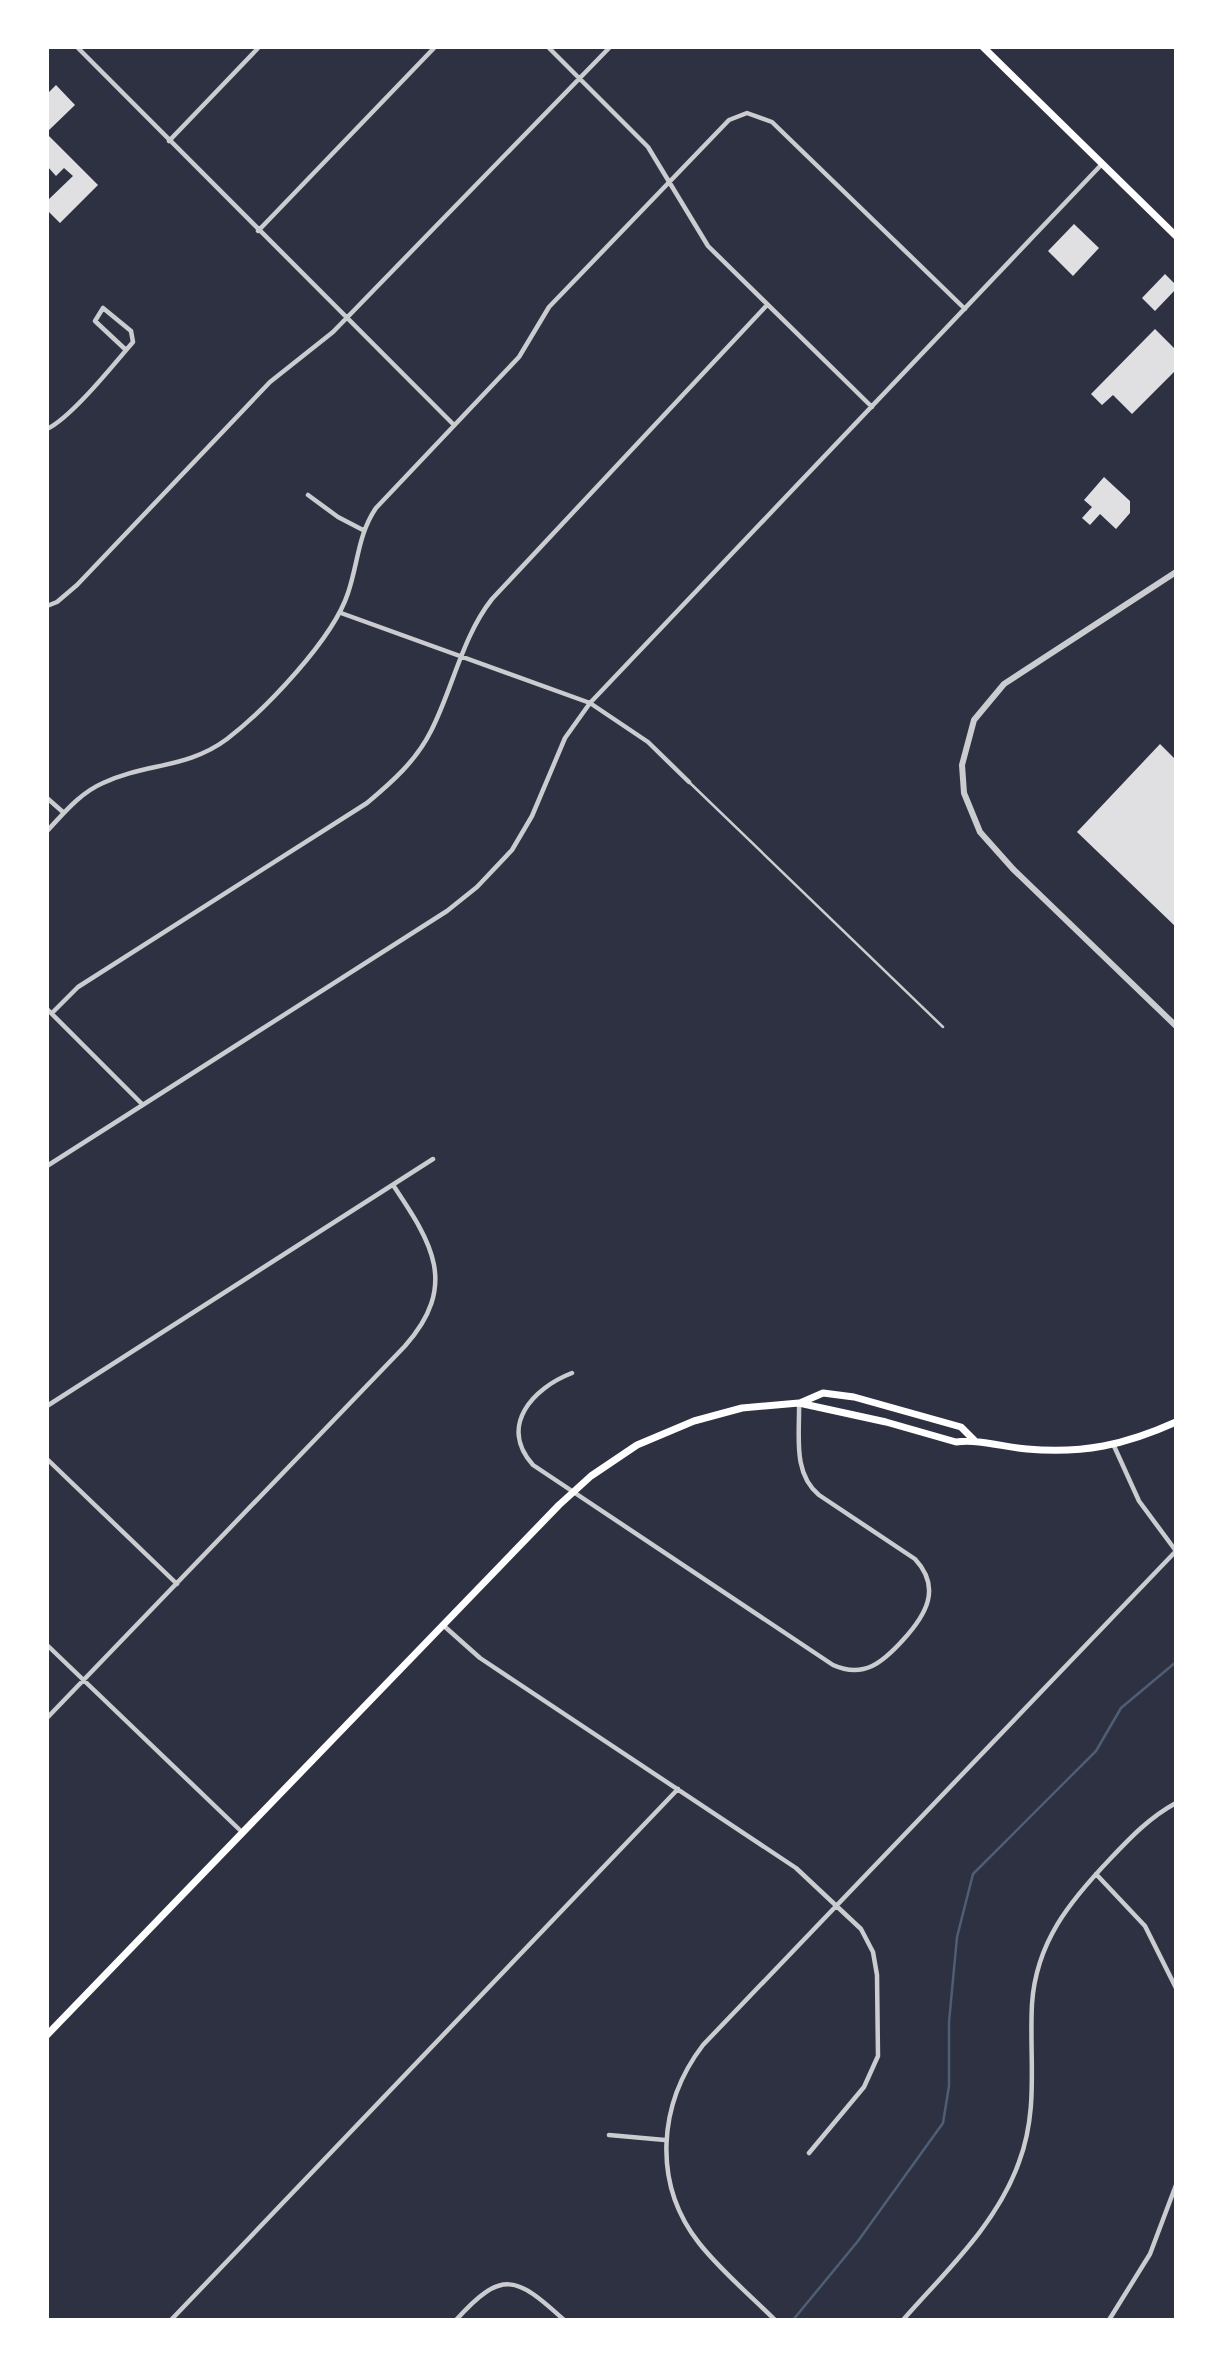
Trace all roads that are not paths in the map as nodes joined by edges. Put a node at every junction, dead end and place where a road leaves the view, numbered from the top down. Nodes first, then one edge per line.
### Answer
1 (77, 47) edge
2 (90, 47) edge
3 (259, 47) edge
4 (548, 47) edge
5 (610, 47) edge
6 (983, 47) edge
7 (431, 48) edge
8 (83, 54) junction
9 (580, 78) junction
10 (169, 141) junction
11 (1102, 164) junction
12 (669, 181) junction
13 (257, 231) junction
14 (1176, 236) edge
15 (767, 305) junction
16 (965, 309) junction
17 (345, 319) junction
18 (126, 350) junction
19 (872, 407) junction
20 (454, 425) junction
21 (47, 429) edge
22 (308, 495) dead end
23 (364, 530) junction
24 (1176, 572) edge
25 (47, 606) edge
26 (341, 613) junction
27 (462, 658) junction
28 (590, 703) junction
29 (689, 782) joint
30 (47, 798) edge
31 (64, 813) junction
32 (47, 831) edge
33 (49, 1011) edge
34 (1176, 1026) edge
35 (943, 1027) dead end
36 (143, 1105) junction
37 (433, 1159) dead end
38 (47, 1166) edge
39 (393, 1185) junction
40 (572, 1373) dead end
41 (799, 1403) junction
42 (47, 1406) edge
43 (1176, 1423) edge
44 (974, 1440) junction
45 (1114, 1446) junction
46 (47, 1459) edge
47 (572, 1493) junction
48 (1176, 1551) edge
49 (177, 1584) junction
50 (444, 1626) junction
51 (47, 1645) edge
52 (84, 1680) junction
53 (47, 1718) edge
54 (678, 1789) junction
55 (1176, 1803) edge
56 (243, 1833) junction
57 (1096, 1874) junction
58 (837, 1903) junction
59 (1176, 1988) edge
60 (47, 2035) edge
61 (609, 2135) dead end
62 (665, 2140) junction
63 (809, 2153) dead end
64 (1176, 2185) edge
65 (171, 2320) edge
66 (456, 2320) edge
67 (564, 2320) edge
68 (775, 2320) edge
69 (903, 2320) edge
70 (1109, 2320) edge

1 - 8 street
2 - 8 street
3 - 10 street
4 - 9 street
5 - 9 street
6 - 11 main road
7 - 13 street
8 - 10 street
9 - 12 street
9 - 17 street
10 - 13 street
11 - 14 main road
11 - 16 street
12 - 15 street
12 - 16 street
12 - 20 street
13 - 17 street
15 - 19 street
15 - 27 street
16 - 19 street
17 - 20 street
17 - 25 street
18 - 18 street
18 - 21 street
19 - 28 street
20 - 23 street
22 - 23 street
23 - 26 street
24 - 34 street
26 - 27 street
26 - 31 street
27 - 28 street
27 - 33 street
28 - 29 street
28 - 36 street
29 - 35 lane
30 - 31 street
31 - 32 street
33 - 36 street
36 - 38 street
37 - 39 street
39 - 42 street
39 - 49 street
40 - 47 street
41 - 44 main road
41 - 44 main road
41 - 47 main road
41 - 47 street
43 - 45 main road
44 - 45 main road
45 - 48 street
46 - 49 street
47 - 50 main road
48 - 58 street
49 - 52 street
50 - 54 street
50 - 56 main road
51 - 52 street
52 - 53 street
52 - 56 street
54 - 58 street
54 - 65 street
55 - 57 street
56 - 60 main road
57 - 59 street
57 - 69 street
58 - 62 street
58 - 63 street
61 - 62 street
62 - 68 street
64 - 70 street
66 - 67 street

